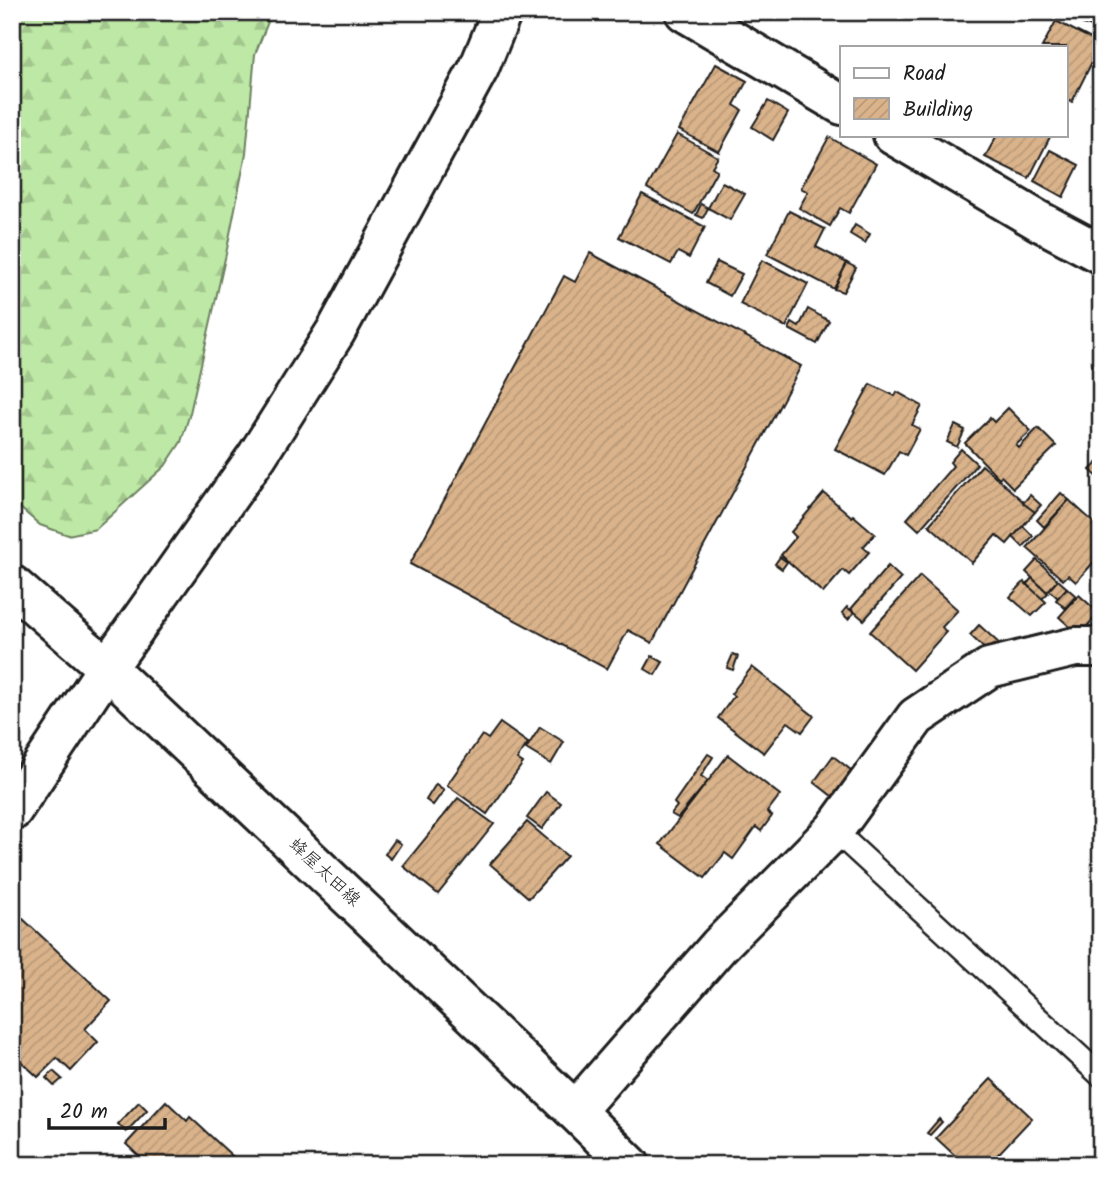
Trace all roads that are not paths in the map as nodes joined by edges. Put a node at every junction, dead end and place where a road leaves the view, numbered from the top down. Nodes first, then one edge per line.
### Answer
1 (502, 12) edge
2 (685, 12) edge
3 (840, 104) edge
4 (895, 136) edge
5 (1101, 254) edge
6 (12, 586) edge
7 (1101, 647) edge
8 (107, 668) junction
9 (12, 811) edge
10 (834, 830) junction
11 (1101, 1076) edge
12 (575, 1111) junction
13 (630, 1165) edge

1 - 8 street
2 - 3 street
4 - 5 street
6 - 8 street, 蜂屋太田線
7 - 10 street
8 - 9 street
8 - 12 street, 蜂屋太田線
10 - 11 lane
10 - 12 street
12 - 13 street, 蜂屋太田線

